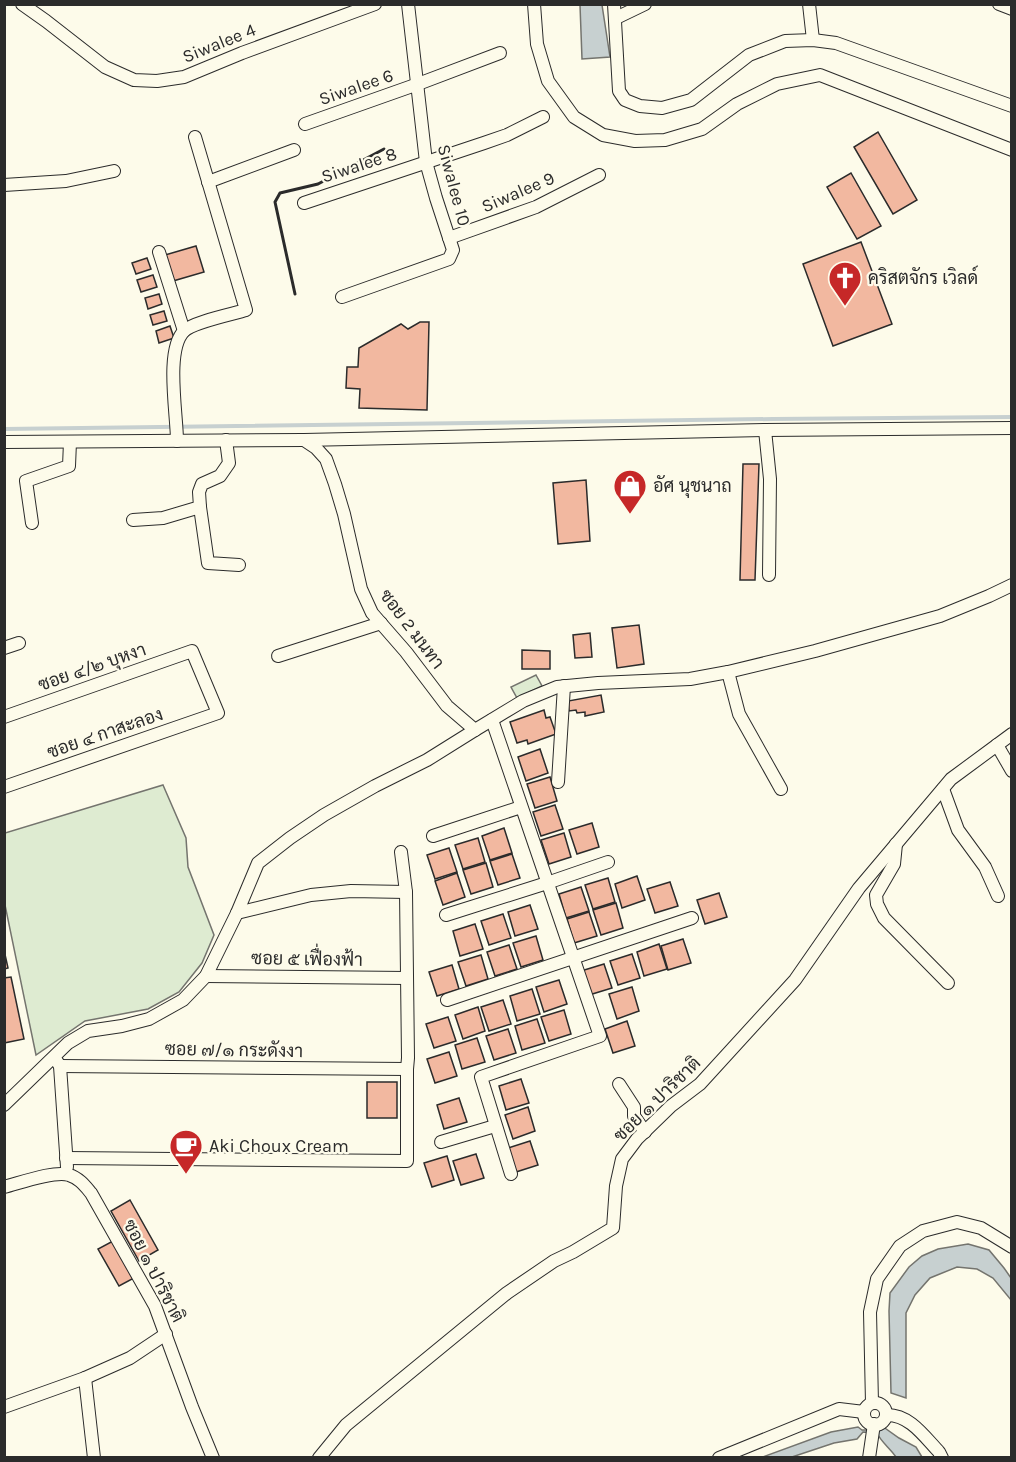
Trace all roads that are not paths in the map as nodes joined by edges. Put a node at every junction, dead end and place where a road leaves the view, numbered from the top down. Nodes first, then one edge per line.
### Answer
1 (22, 4) edge
2 (375, 4) edge
3 (408, 4) edge
4 (534, 4) edge
5 (614, 4) edge
6 (645, 4) edge
7 (809, 4) edge
8 (999, 4) edge
9 (1011, 9) edge
10 (616, 18) junction
11 (813, 40) junction
12 (500, 53) dead end
13 (418, 84) junction
14 (1011, 106) edge
15 (543, 117) dead end
16 (305, 124) dead end
17 (195, 136) dead end
18 (294, 150) dead end
19 (1011, 150) edge
20 (426, 162) junction
21 (114, 171) dead end
22 (599, 175) dead end
23 (208, 182) junction
24 (4, 185) edge
25 (304, 203) dead end
26 (449, 238) junction
27 (159, 252) dead end
28 (342, 297) dead end
29 (184, 331) junction
30 (1011, 428) edge
31 (765, 430) junction
32 (177, 431) junction
33 (226, 440) junction
34 (304, 440) junction
35 (4, 442) edge
36 (70, 442) junction
37 (200, 507) junction
38 (133, 520) dead end
39 (32, 523) dead end
40 (239, 565) dead end
41 (769, 575) dead end
42 (1011, 585) edge
43 (381, 623) junction
44 (20, 643) dead end
45 (4, 648) edge
46 (192, 651) joint
47 (278, 656) dead end
48 (728, 672) junction
49 (564, 686) junction
50 (4, 717) edge
51 (492, 720) junction
52 (475, 730) junction
53 (1011, 734) edge
54 (997, 745) junction
55 (1011, 771) edge
56 (558, 782) dead end
57 (4, 787) edge
58 (781, 789) dead end
59 (943, 789) junction
60 (521, 807) junction
61 (433, 836) dead end
62 (896, 844) junction
63 (401, 852) dead end
64 (608, 862) dead end
65 (548, 883) junction
66 (406, 892) junction
67 (998, 896) dead end
68 (237, 913) junction
69 (446, 915) dead end
70 (692, 918) dead end
71 (573, 958) junction
72 (206, 976) junction
73 (407, 978) junction
74 (948, 983) dead end
75 (447, 1000) dead end
76 (57, 1061) junction
77 (407, 1070) junction
78 (619, 1084) dead end
79 (4, 1088) edge
80 (8, 1102) edge
81 (495, 1126) junction
82 (645, 1132) junction
83 (441, 1142) dead end
84 (66, 1158) junction
85 (69, 1174) junction
86 (511, 1174) dead end
87 (4, 1187) edge
88 (1011, 1247) edge
89 (166, 1334) junction
90 (85, 1378) junction
91 (4, 1407) edge
92 (868, 1408) junction
93 (886, 1415) junction
94 (872, 1430) junction
95 (94, 1458) edge
96 (213, 1458) edge
97 (319, 1458) edge
98 (719, 1458) edge
99 (869, 1458) edge
100 (942, 1458) edge

1 - 2 street, Siwalee 4
3 - 13 street, Siwalee 10
4 - 19 street
5 - 10 street
6 - 10 street
7 - 11 street
8 - 9 street
10 - 11 street
11 - 14 street
12 - 13 street, Siwalee 6
13 - 16 street, Siwalee 6
13 - 20 street, Siwalee 10
15 - 20 street, Siwalee 8
17 - 23 street
18 - 23 street
20 - 25 street, Siwalee 8
20 - 26 street, Siwalee 10
21 - 24 street
22 - 26 street, Siwalee 9
23 - 29 street
26 - 28 street, Siwalee 10
27 - 29 street
29 - 32 street
30 - 31 street
31 - 34 street
31 - 41 street
32 - 33 street
32 - 36 street
33 - 34 street
33 - 37 street
34 - 43 street, ซอย 2 มนทา
35 - 36 street
36 - 39 street
37 - 38 street
37 - 40 street
42 - 48 street
43 - 47 street
43 - 52 street, ซอย 2 มนทา
44 - 45 street
46 - 50 street, ซอย ๔/๒ บุหงา
46 - 57 street, ซอย ๔ กาสะลอง
48 - 49 street
48 - 58 street
49 - 51 street
49 - 56 street
51 - 52 street
51 - 60 street
52 - 68 street
53 - 54 street, ซอย ๑ ปาริชาติ
54 - 55 street
54 - 59 street, ซอย ๑ ปาริชาติ
59 - 62 street, ซอย ๑ ปาริชาติ
59 - 67 street
60 - 61 street
60 - 65 street
62 - 74 street
62 - 82 street, ซอย ๑ ปาริชาติ
63 - 66 street
64 - 65 street
65 - 69 street
65 - 71 street
66 - 68 street
66 - 73 street
68 - 72 street
70 - 71 street
71 - 75 street
71 - 81 street
72 - 73 street, ซอย ๕ เฟื่องฟ้า
72 - 76 street
73 - 77 street
76 - 77 street, ซอย ๗/๑ กระดังงา
76 - 80 street
76 - 84 street
77 - 84 street
78 - 82 street
79 - 80 street
81 - 83 street
81 - 86 street
82 - 97 street, ซอย ๑ ปาริชาติ
84 - 85 street
85 - 87 street
85 - 89 street, ซอย ๑ ปาริชาติ
88 - 92 street
89 - 90 street
89 - 96 street, ซอย ๑ ปาริชาติ
90 - 91 street
90 - 95 street
92 - 93 street
92 - 94 street
92 - 98 street
93 - 94 street
93 - 100 street
94 - 99 street

